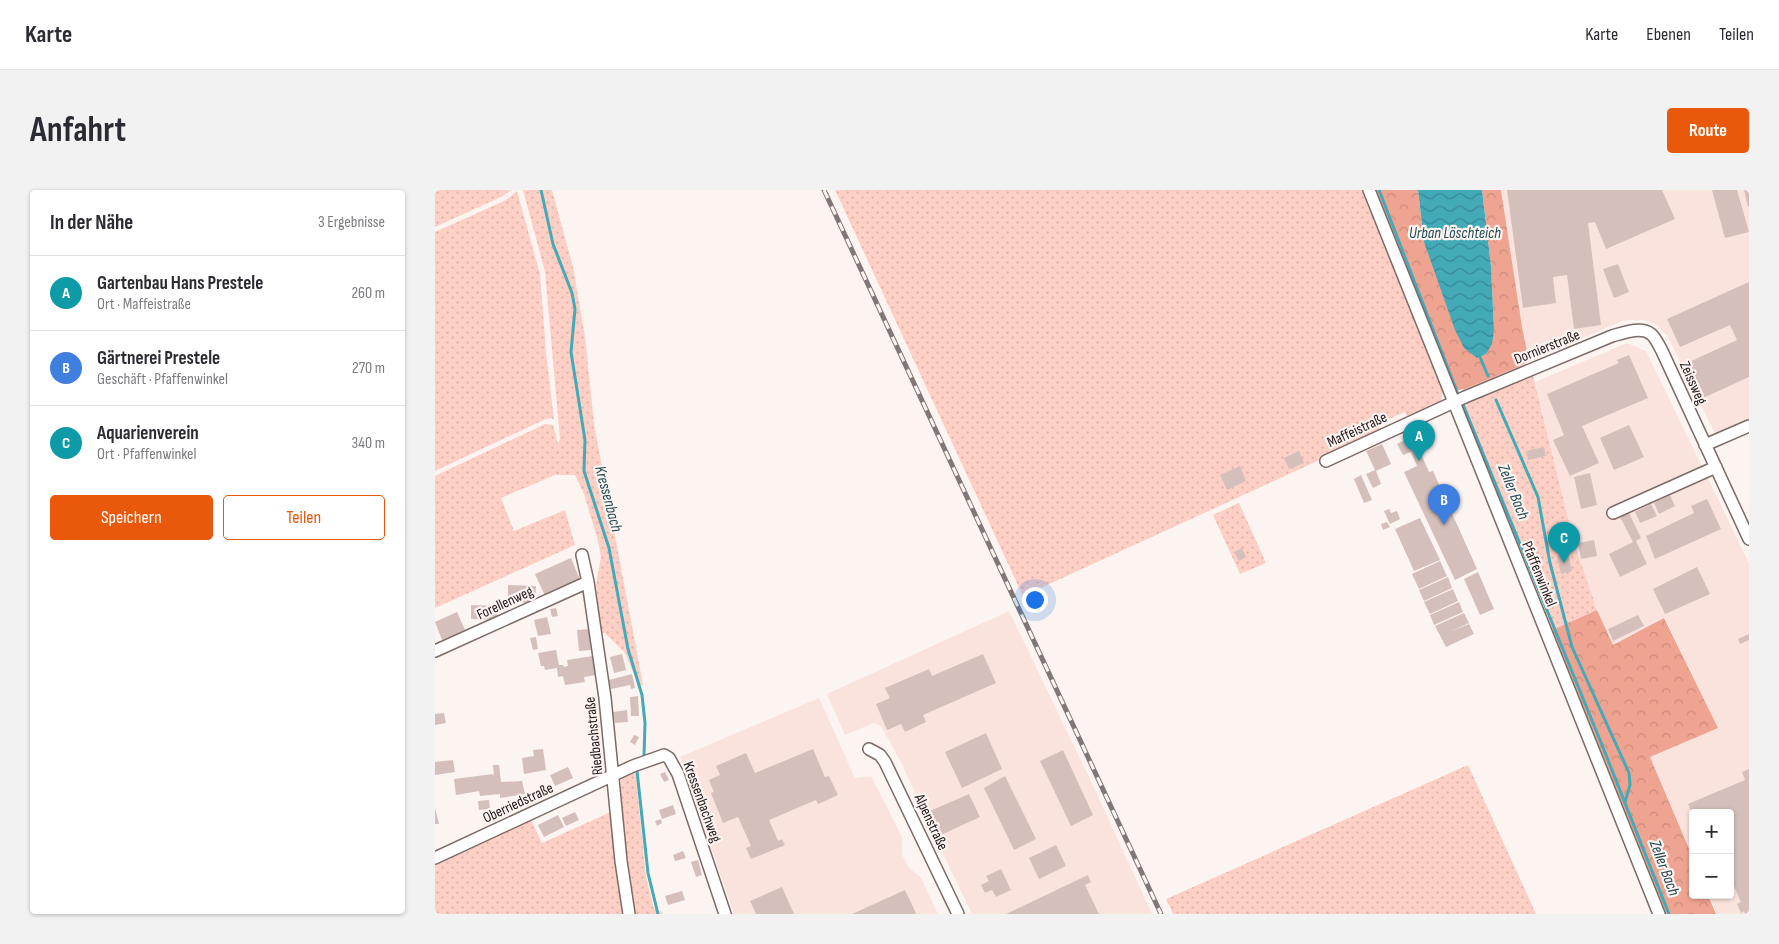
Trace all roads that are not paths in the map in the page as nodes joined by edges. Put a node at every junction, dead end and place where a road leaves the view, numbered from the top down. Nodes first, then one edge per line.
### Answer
1 (1369, 190) edge
2 (1651, 334) joint
3 (1458, 401) junction
4 (1749, 426) edge
5 (1705, 445) junction
6 (1326, 461) dead end
7 (1716, 467) junction
8 (1613, 513) dead end
9 (1749, 539) edge
10 (582, 555) dead end
11 (588, 582) junction
12 (435, 652) edge
13 (869, 749) dead end
14 (613, 776) junction
15 (435, 858) edge
16 (629, 914) edge
17 (725, 914) edge
18 (957, 914) edge
19 (1659, 914) edge

1 - 3 street, Pfaffenwinkel
2 - 3 street, Dornierstraße
2 - 5 street, Zeissweg
3 - 6 street, Maffeistraße
3 - 19 street, Pfaffenwinkel
4 - 5 street
5 - 7 street, Zeissweg
7 - 8 street
7 - 9 street, Zeissweg
10 - 11 street, Riedbachstraße
11 - 12 street, Forellenweg
11 - 14 street, Riedbachstraße
13 - 18 street, Alpenstraße
14 - 15 street, Oberriedstraße
14 - 16 street, Riedbachstraße
14 - 17 street, Kressenbachweg

